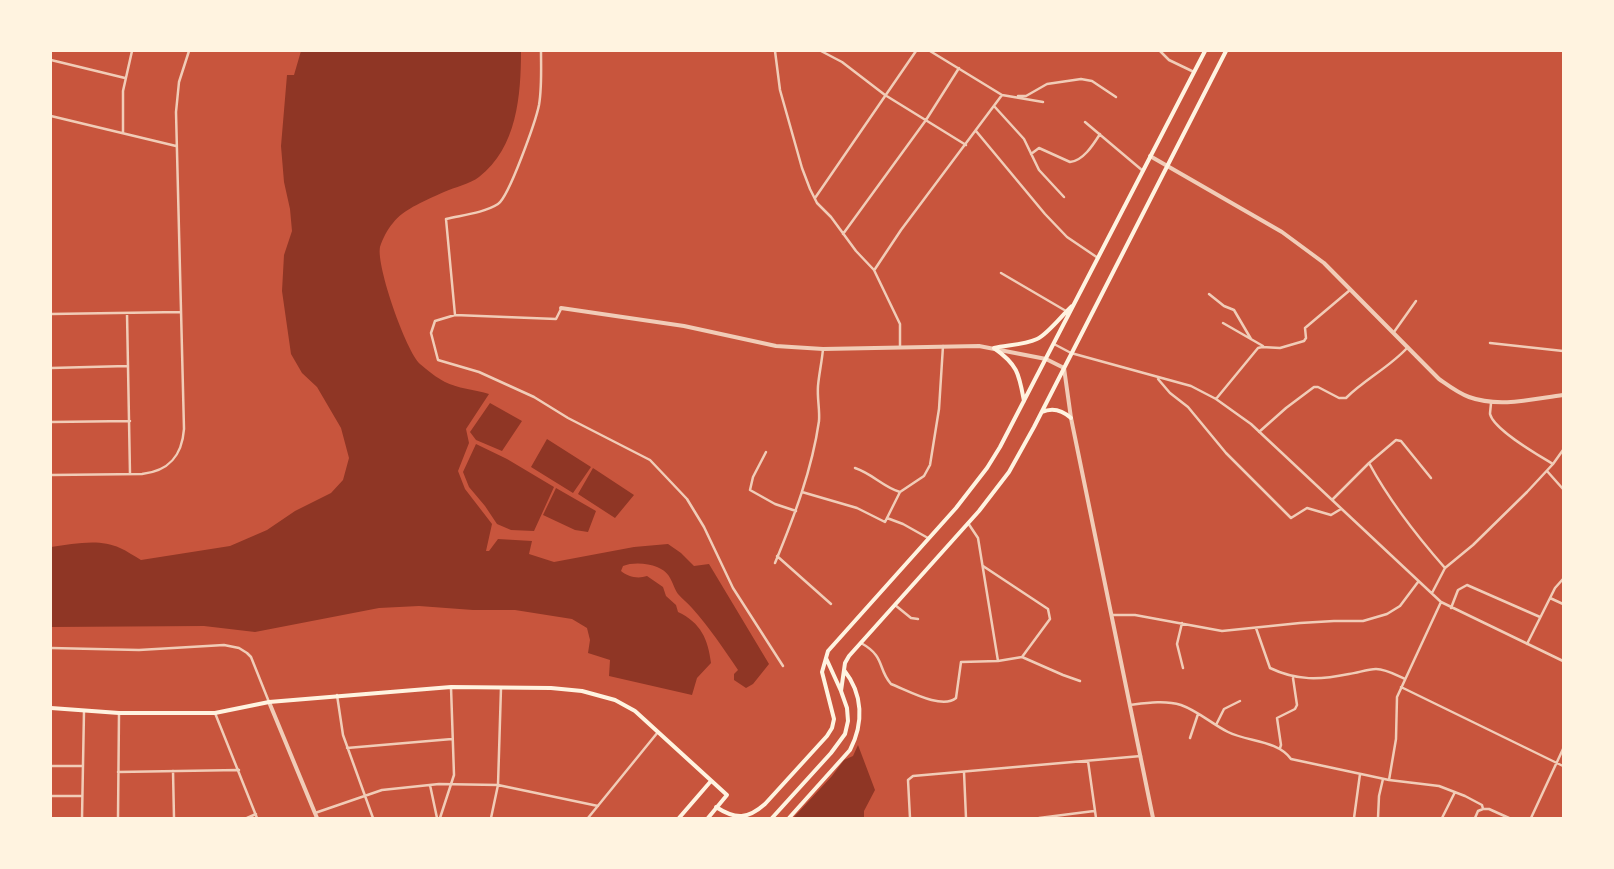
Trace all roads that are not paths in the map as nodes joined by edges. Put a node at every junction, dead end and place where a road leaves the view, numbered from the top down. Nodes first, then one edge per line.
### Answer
1 (132, 51) edge
2 (189, 51) edge
3 (541, 51) edge
4 (775, 51) edge
5 (821, 51) edge
6 (916, 51) edge
7 (930, 51) edge
8 (1160, 51) edge
9 (1205, 51) edge
10 (1226, 51) edge
11 (51, 60) edge
12 (960, 68) junction
13 (1194, 72) junction
14 (125, 78) junction
15 (886, 95) junction
16 (1002, 95) junction
17 (1014, 97) junction
18 (1116, 97) dead end
19 (1043, 102) dead end
20 (994, 106) junction
21 (51, 116) edge
22 (926, 120) junction
23 (1085, 122) dead end
24 (976, 131) junction
25 (123, 132) junction
26 (1100, 134) junction
27 (177, 146) junction
28 (966, 146) junction
29 (1031, 154) junction
30 (1150, 156) junction
31 (1167, 165) junction
32 (1143, 171) junction
33 (815, 198) junction
34 (1064, 198) dead end
35 (843, 234) junction
36 (1098, 258) junction
37 (874, 270) junction
38 (1000, 273) dead end
39 (1351, 289) junction
40 (1209, 294) dead end
41 (1416, 301) dead end
42 (1075, 303) junction
43 (561, 308) joint
44 (1066, 311) junction
45 (127, 312) junction
46 (181, 312) junction
47 (51, 314) edge
48 (455, 315) junction
49 (1223, 323) dead end
50 (1394, 332) junction
51 (1251, 339) junction
52 (1490, 343) dead end
53 (1054, 344) junction
54 (943, 346) junction
55 (900, 347) junction
56 (1266, 347) junction
57 (1408, 347) junction
58 (994, 348) junction
59 (823, 349) junction
60 (1563, 351) edge
61 (1072, 353) junction
62 (1046, 359) junction
63 (128, 366) junction
64 (51, 368) edge
65 (1064, 368) junction
66 (1157, 378) junction
67 (1563, 395) edge
68 (1216, 399) junction
69 (1024, 402) junction
70 (1491, 402) junction
71 (1042, 412) junction
72 (1071, 418) junction
73 (130, 421) junction
74 (51, 422) edge
75 (1259, 432) junction
76 (1563, 450) edge
77 (766, 452) dead end
78 (1369, 463) junction
79 (1553, 464) junction
80 (855, 468) dead end
81 (1546, 471) junction
82 (130, 474) junction
83 (51, 476) edge
84 (1431, 478) dead end
85 (1563, 490) edge
86 (802, 492) junction
87 (900, 492) junction
88 (1332, 500) junction
89 (1342, 509) junction
90 (796, 511) junction
91 (887, 518) junction
92 (968, 523) junction
93 (928, 538) junction
94 (777, 556) junction
95 (775, 562) dead end
96 (983, 566) junction
97 (1445, 568) junction
98 (1563, 579) edge
99 (1418, 582) junction
100 (1432, 594) junction
101 (1550, 598) junction
102 (1441, 602) junction
103 (831, 604) dead end
104 (895, 604) junction
105 (1563, 604) edge
106 (1451, 608) junction
107 (1112, 615) junction
108 (1540, 617) junction
109 (918, 620) dead end
110 (1182, 623) junction
111 (1256, 628) junction
112 (861, 643) junction
113 (1527, 644) junction
114 (51, 648) edge
115 (1022, 657) junction
116 (826, 658) junction
117 (998, 661) junction
118 (1563, 661) edge
119 (783, 666) dead end
120 (1183, 668) dead end
121 (844, 670) junction
122 (1293, 678) junction
123 (1080, 680) dead end
124 (1405, 680) junction
125 (451, 687) junction
126 (1401, 687) junction
127 (501, 688) junction
128 (841, 691) junction
129 (337, 695) junction
130 (1240, 701) dead end
131 (269, 702) junction
132 (1130, 704) junction
133 (51, 708) edge
134 (84, 711) junction
135 (120, 713) junction
136 (215, 713) junction
137 (1198, 714) junction
138 (1216, 725) junction
139 (658, 732) junction
140 (1190, 738) dead end
141 (452, 739) junction
142 (347, 748) junction
143 (1280, 748) junction
144 (1563, 749) edge
145 (1141, 756) junction
146 (1088, 761) junction
147 (1557, 763) junction
148 (51, 766) edge
149 (82, 766) junction
150 (1563, 766) edge
151 (238, 770) junction
152 (173, 771) junction
153 (118, 772) junction
154 (964, 772) junction
155 (1360, 774) junction
156 (1383, 779) junction
157 (1389, 780) junction
158 (711, 781) junction
159 (450, 784) junction
160 (430, 785) junction
161 (498, 785) junction
162 (1455, 792) junction
163 (51, 796) edge
164 (82, 796) junction
165 (365, 796) junction
166 (598, 806) junction
167 (716, 807) junction
168 (1483, 809) junction
169 (1095, 811) junction
170 (754, 813) junction
171 (316, 815) edge
172 (256, 816) edge
173 (82, 818) edge
174 (118, 818) edge
175 (174, 818) edge
176 (247, 818) edge
177 (373, 818) edge
178 (439, 818) edge
179 (491, 818) edge
180 (588, 818) edge
181 (679, 818) edge
182 (708, 818) edge
183 (758, 818) edge
184 (772, 818) edge
185 (790, 818) edge
186 (910, 818) edge
187 (966, 818) edge
188 (1039, 818) edge
189 (1096, 818) edge
190 (1153, 818) edge
191 (1354, 818) edge
192 (1378, 818) edge
193 (1442, 818) edge
194 (1475, 818) edge
195 (1509, 818) edge
196 (1531, 818) edge

1 - 14 street
2 - 27 street
3 - 48 street
4 - 33 street
5 - 15 street
6 - 15 street
7 - 12 street
8 - 13 street
9 - 13 main road
10 - 31 main road
11 - 14 street
12 - 16 street
12 - 22 street
13 - 30 main road
14 - 25 street
15 - 22 street
15 - 33 street
16 - 17 street
16 - 20 street
17 - 18 street
17 - 19 street
20 - 24 street
20 - 29 street
21 - 25 street
22 - 28 street
22 - 35 street
23 - 26 street
24 - 28 street
24 - 36 street
25 - 27 street
26 - 29 street
26 - 32 street
27 - 46 street
28 - 37 street
29 - 34 street
30 - 31 street
30 - 32 main road
31 - 39 street
31 - 61 main road
32 - 36 main road
33 - 35 street
35 - 37 street
36 - 42 main road
37 - 55 street
38 - 44 street
39 - 50 street
39 - 56 street
40 - 51 street
41 - 50 street
42 - 44 main road
42 - 53 main road
43 - 48 street
43 - 59 street
44 - 58 main road
45 - 46 street
45 - 47 street
45 - 63 street
46 - 82 street
48 - 119 street
49 - 51 street
50 - 57 street
51 - 56 street
52 - 60 street
53 - 61 street
53 - 62 main road
54 - 55 street
54 - 58 street
54 - 87 street
55 - 59 street
56 - 68 street
57 - 70 street
57 - 75 street
58 - 62 street
58 - 69 main road
59 - 86 street
61 - 65 main road
61 - 66 street
62 - 65 street
62 - 69 main road
63 - 64 street
63 - 73 street
65 - 71 main road
65 - 72 street
66 - 68 street
66 - 89 street
67 - 70 street
68 - 75 street
69 - 93 main road
70 - 79 street
71 - 72 main road
71 - 92 main road
72 - 107 street
73 - 74 street
73 - 82 street
75 - 88 street
76 - 79 street
77 - 90 street
78 - 84 street
78 - 88 street
78 - 97 street
79 - 81 street
80 - 87 street
81 - 85 street
81 - 97 street
82 - 83 street
86 - 90 street
86 - 91 street
87 - 91 street
88 - 89 street
89 - 99 street
90 - 94 street
91 - 93 street
92 - 96 street
92 - 104 main road
93 - 116 main road
94 - 95 street
94 - 103 street
96 - 115 street
96 - 117 street
97 - 100 street
98 - 101 street
99 - 100 street
99 - 111 street
100 - 102 street
101 - 105 street
101 - 108 street
102 - 106 street
102 - 124 street
104 - 109 street
104 - 112 main road
106 - 108 street
106 - 113 street
107 - 110 street
107 - 132 street
108 - 113 street
110 - 111 street
110 - 120 street
111 - 122 street
112 - 117 street
112 - 121 main road
113 - 118 street
114 - 131 street
115 - 117 street
115 - 123 street
116 - 128 main road
116 - 170 main road
121 - 128 main road
121 - 185 main road
122 - 124 street
122 - 143 street
124 - 126 street
125 - 127 main road
125 - 129 main road
125 - 141 street
126 - 147 street
126 - 157 street
127 - 139 main road
127 - 161 street
128 - 184 main road
129 - 131 main road
129 - 142 street
130 - 138 street
131 - 136 main road
131 - 171 street
132 - 137 street
132 - 145 street
133 - 134 main road
134 - 135 main road
134 - 149 street
135 - 136 main road
135 - 153 street
136 - 151 street
137 - 138 street
137 - 140 street
138 - 143 street
139 - 158 main road
139 - 166 street
141 - 142 street
141 - 159 street
142 - 165 street
143 - 155 street
144 - 147 street
145 - 146 street
145 - 190 street
146 - 154 street
146 - 169 street
147 - 150 street
147 - 196 street
148 - 149 street
149 - 164 street
151 - 152 street
151 - 172 street
152 - 153 street
152 - 175 street
153 - 174 street
154 - 186 street
154 - 187 street
155 - 156 street
155 - 191 street
156 - 157 street
156 - 192 street
157 - 162 street
158 - 167 main road
158 - 181 main road
159 - 160 street
159 - 161 street
159 - 178 street
160 - 165 street
160 - 178 street
161 - 166 street
161 - 179 street
162 - 168 street
162 - 193 street
163 - 164 street
164 - 173 street
165 - 171 street
165 - 177 street
166 - 180 street
167 - 170 main road
167 - 182 main road
168 - 194 street
168 - 195 street
169 - 188 street
169 - 189 street
170 - 183 main road
172 - 176 street

